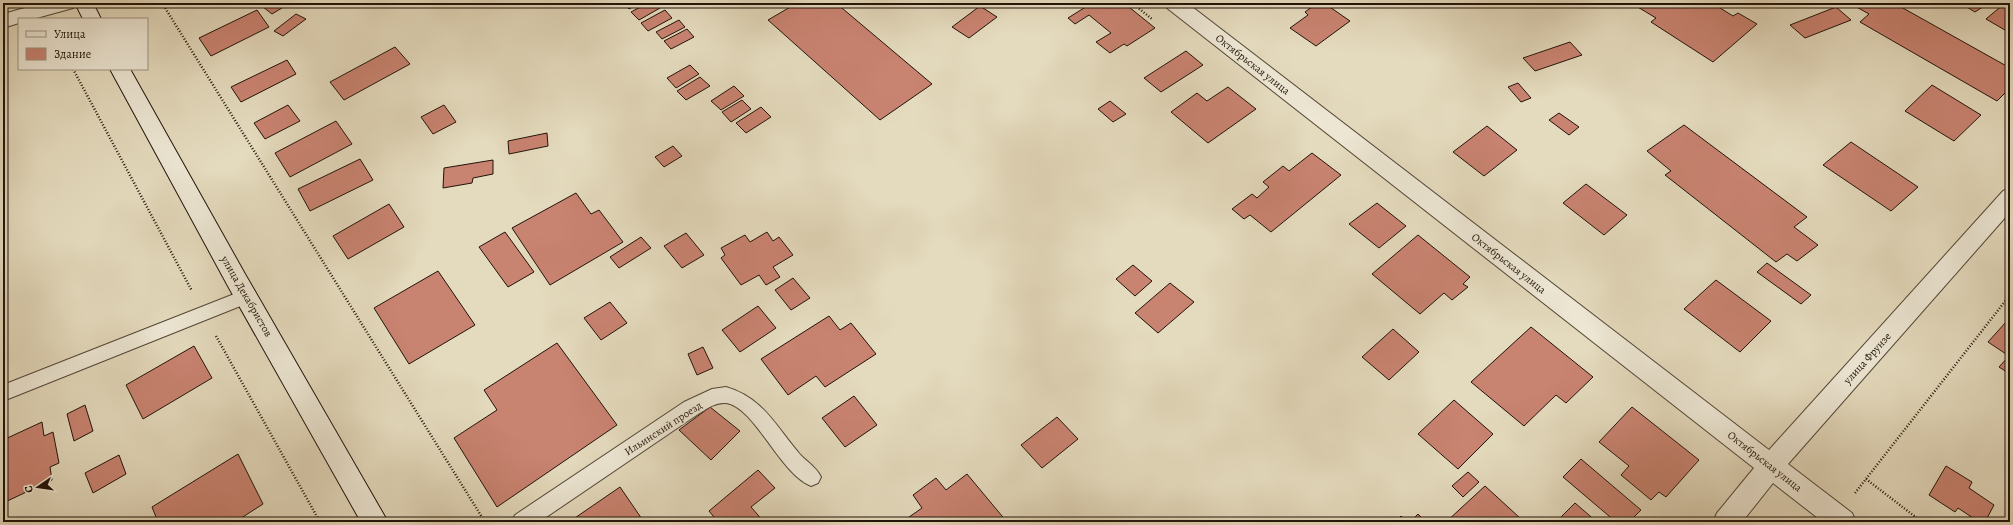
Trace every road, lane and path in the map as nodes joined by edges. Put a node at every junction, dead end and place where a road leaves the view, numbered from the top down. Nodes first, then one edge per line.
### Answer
1 (66, 3) edge
2 (84, 3) edge
3 (162, 3) edge
4 (1174, 3) edge
5 (92, 18) edge
6 (3, 21) edge
7 (121, 70) edge
8 (2010, 197) edge
9 (2010, 295) edge
10 (247, 296) junction
11 (3, 393) edge
12 (1771, 466) junction
13 (811, 477) dead end
14 (1866, 479) junction
15 (1840, 520) edge
16 (375, 522) edge
17 (485, 522) edge
18 (522, 522) edge
19 (1726, 522) edge
20 (1922, 522) edge

1 - 6 street
2 - 5 street
3 - 17 path
4 - 12 street, Октябрьская улица
7 - 10 street, улица Декабристов
8 - 12 street, улица Фрунзе
9 - 14 path
10 - 11 lane
10 - 16 street, улица Декабристов
12 - 15 street, Октябрьская улица
12 - 19 street, улица Фрунзе
13 - 18 lane, Ильинский проезд
14 - 15 path
14 - 20 path

